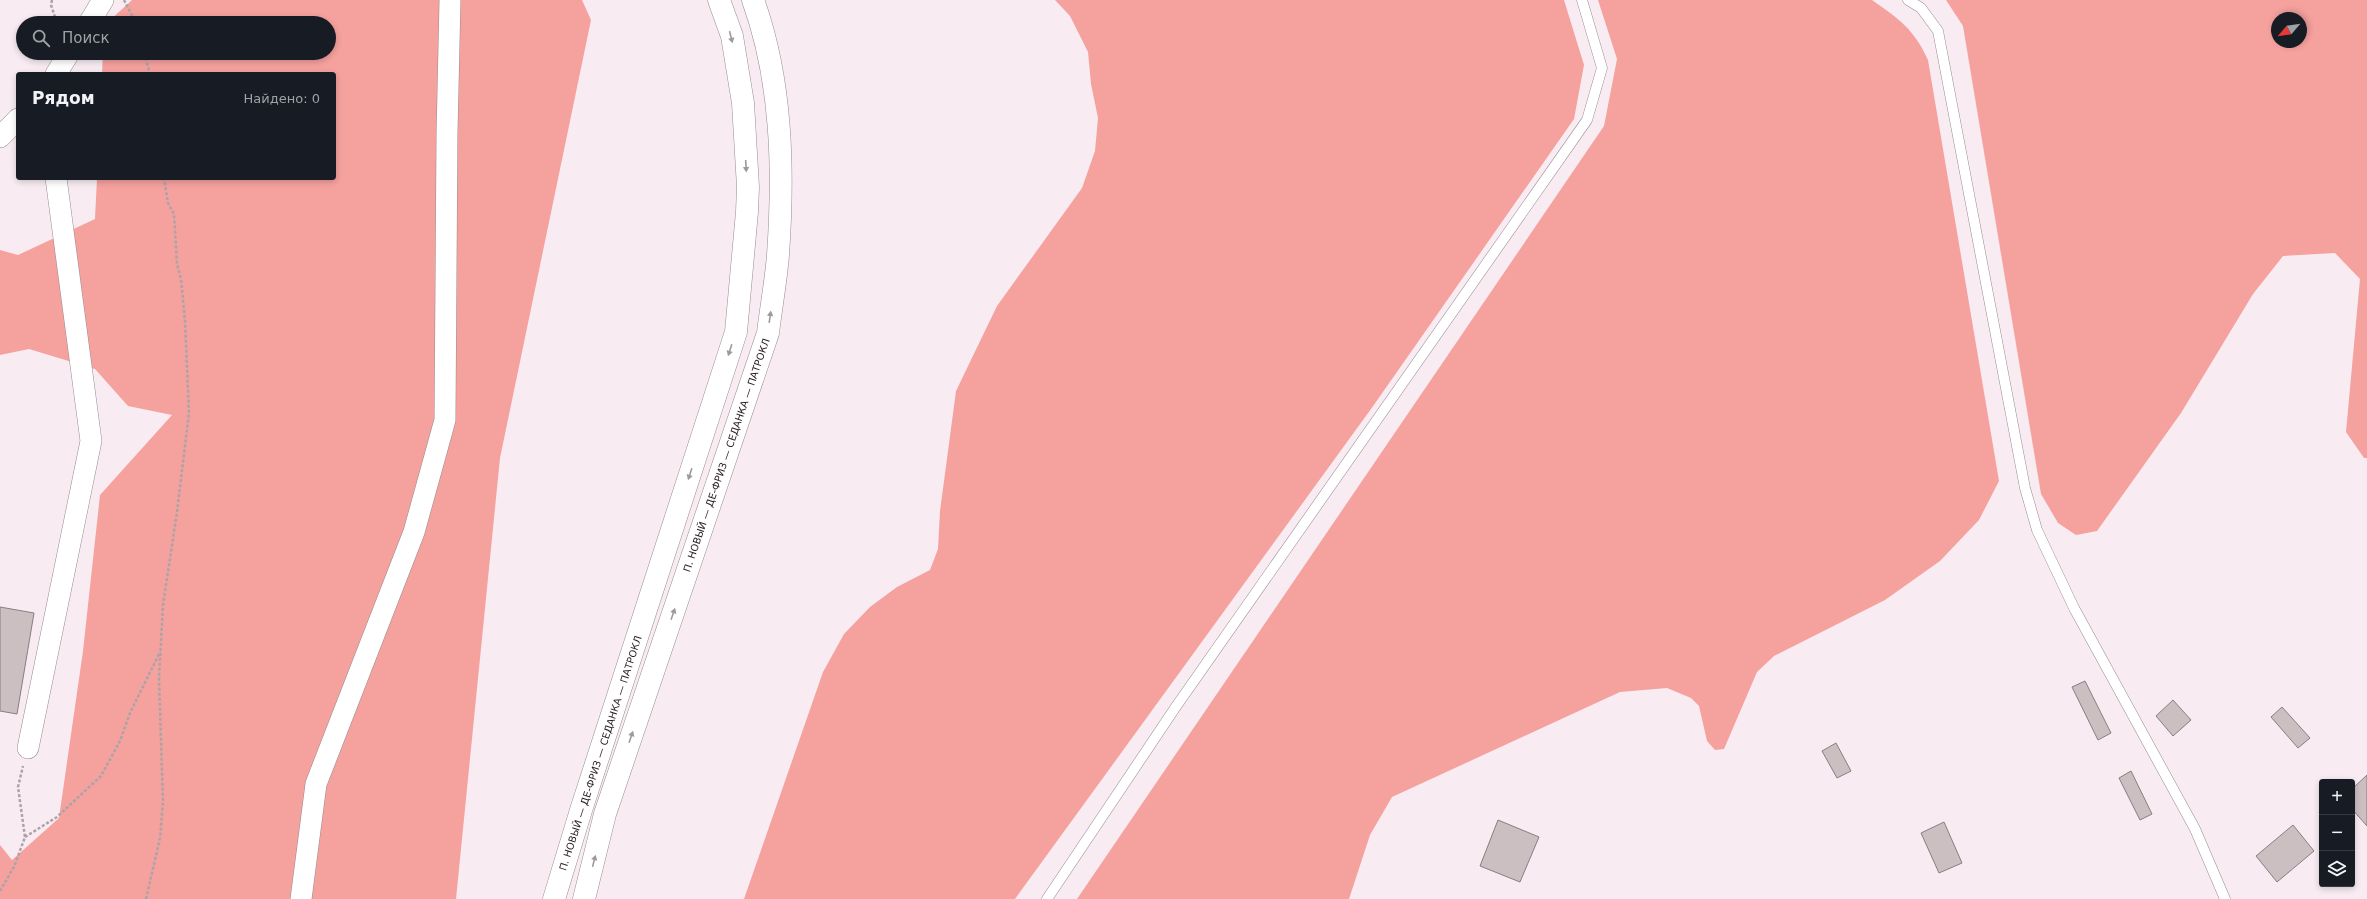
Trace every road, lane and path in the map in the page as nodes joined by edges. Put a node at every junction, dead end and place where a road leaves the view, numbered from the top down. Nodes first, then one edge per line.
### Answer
1 (52, 0) edge
2 (104, 0) edge
3 (124, 0) edge
4 (719, 0) edge
5 (753, 0) edge
6 (1582, 0) edge
7 (1908, 0) edge
8 (448, 2) edge
9 (55, 16) edge
10 (94, 16) edge
11 (132, 16) edge
12 (65, 60) edge
13 (146, 60) edge
14 (57, 72) edge
15 (149, 72) edge
16 (16, 121) edge
17 (0, 138) edge
18 (56, 180) edge
19 (164, 180) edge
20 (160, 652) junction
21 (28, 748) joint
22 (25, 837) junction
23 (0, 891) edge
24 (146, 899) edge
25 (302, 899) edge
26 (554, 899) edge
27 (584, 899) edge
28 (1047, 899) edge
29 (2225, 899) edge

1 - 9 path
2 - 10 street
3 - 11 path
4 -> 26 highway, П. НОВЫЙ — ДЕ-ФРИЗ — СЕДАНКА — ПАТРОКЛ
27 -> 5 highway, П. НОВЫЙ — ДЕ-ФРИЗ — СЕДАНКА — ПАТРОКЛ
6 - 28 lane
7 - 29 lane
8 - 25 street
12 - 14 street
13 - 15 path
16 - 17 street
18 - 21 street
19 - 20 path
20 - 22 path
20 - 24 path
21 - 22 path
22 - 23 path

